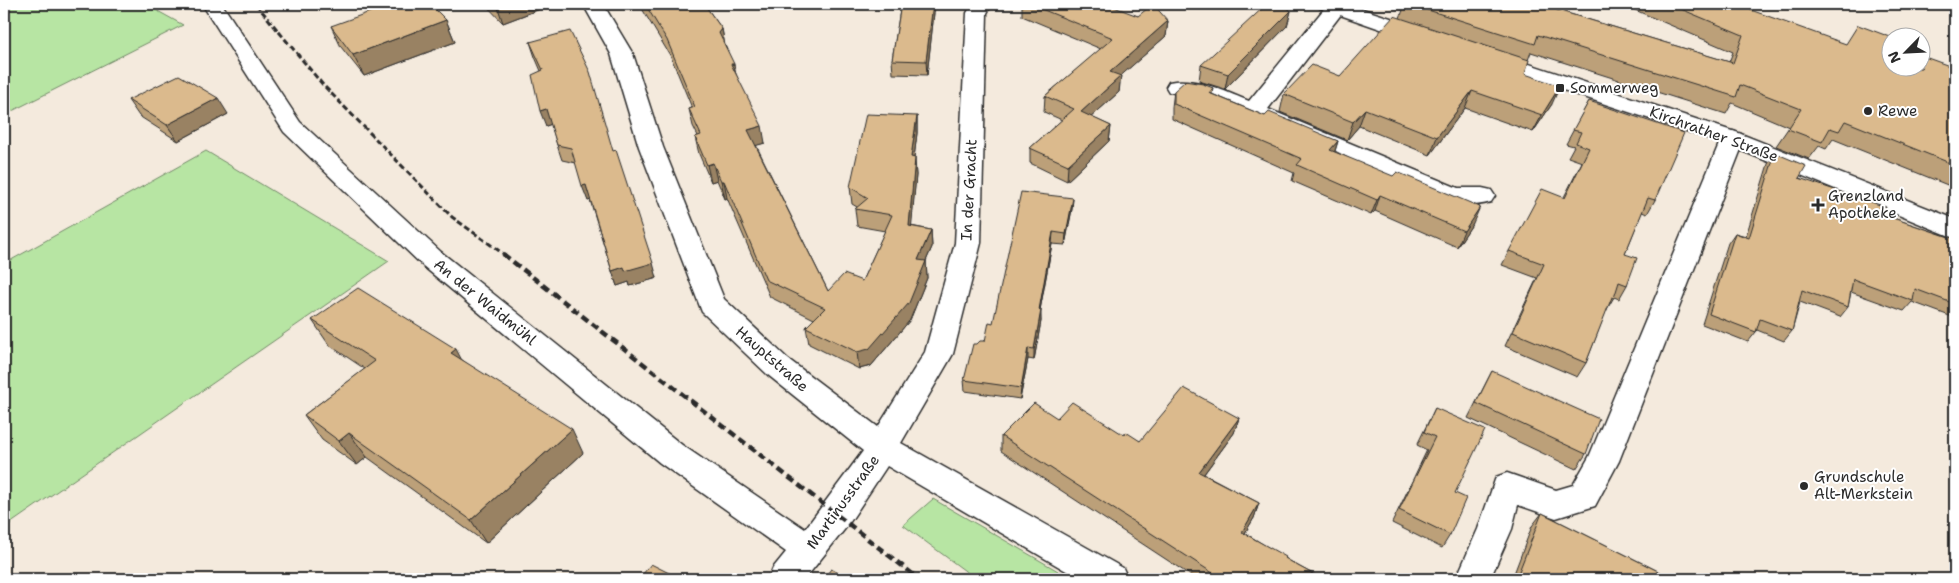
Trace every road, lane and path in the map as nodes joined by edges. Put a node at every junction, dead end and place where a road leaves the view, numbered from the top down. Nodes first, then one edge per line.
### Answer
1 (212, 4) edge
2 (593, 4) edge
3 (982, 4) edge
4 (1334, 5) edge
5 (1446, 43) edge
6 (1474, 52) edge
7 (1177, 87) edge
8 (1254, 111) junction
9 (1732, 139) junction
10 (1482, 196) dead end
11 (1955, 230) edge
12 (882, 448) junction
13 (808, 550) junction
14 (785, 579) edge
15 (1111, 579) edge
16 (1473, 579) edge

1 - 13 street, An der Waidmühl
2 - 12 street, Hauptstraße
3 - 12 street, In der Gracht
4 - 5 street
4 - 8 street
6 - 9 street, Kirchrather Straße
7 - 8 street
8 - 10 street
9 - 11 street, Kirchrather Straße
9 - 16 street
12 - 13 street, Martinusstraße
12 - 15 street, Hauptstraße
13 - 14 street, Martinusstraße

